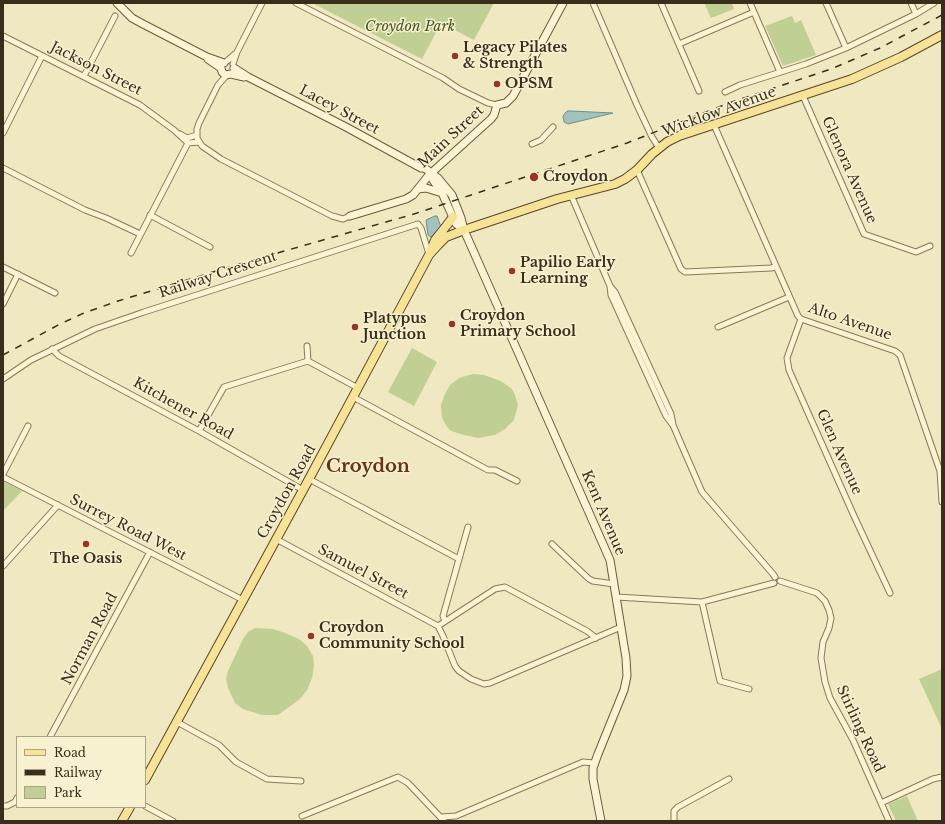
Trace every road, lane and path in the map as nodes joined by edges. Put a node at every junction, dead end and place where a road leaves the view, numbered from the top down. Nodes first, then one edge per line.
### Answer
1 (118, 3) edge
2 (262, 3) edge
3 (296, 3) edge
4 (564, 3) edge
5 (593, 3) edge
6 (661, 3) edge
7 (750, 3) edge
8 (826, 3) edge
9 (911, 3) edge
10 (934, 3) edge
11 (754, 12) junction
12 (916, 14) junction
13 (115, 16) dead end
14 (942, 35) edge
15 (3, 36) edge
16 (679, 44) junction
17 (846, 48) junction
18 (42, 56) junction
19 (227, 68) junction
20 (780, 72) junction
21 (84, 76) junction
22 (698, 91) dead end
23 (725, 92) dead end
24 (803, 96) junction
25 (497, 105) junction
26 (714, 125) junction
27 (553, 127) dead end
28 (174, 130) junction
29 (3, 133) edge
30 (197, 135) junction
31 (199, 142) junction
32 (188, 143) junction
33 (532, 144) dead end
34 (659, 148) junction
35 (3, 168) edge
36 (637, 170) junction
37 (430, 174) junction
38 (418, 189) junction
39 (442, 193) junction
40 (571, 195) junction
41 (150, 215) junction
42 (350, 216) joint
43 (453, 217) junction
44 (464, 230) junction
45 (140, 234) junction
46 (930, 246) dead end
47 (210, 247) dead end
48 (131, 253) dead end
49 (429, 255) junction
50 (3, 267) edge
51 (775, 267) junction
52 (18, 274) junction
53 (55, 293) dead end
54 (789, 297) junction
55 (3, 304) edge
56 (801, 318) junction
57 (718, 327) dead end
58 (307, 346) dead end
59 (52, 349) junction
60 (308, 361) junction
61 (3, 379) edge
62 (358, 388) junction
63 (353, 397) junction
64 (28, 426) dead end
65 (199, 431) junction
66 (3, 474) edge
67 (3, 477) edge
68 (309, 479) junction
69 (517, 481) dead end
70 (303, 490) junction
71 (942, 502) edge
72 (58, 505) junction
73 (468, 527) dead end
74 (276, 539) junction
75 (552, 544) dead end
76 (150, 552) junction
77 (459, 560) junction
78 (3, 566) edge
79 (775, 577) junction
80 (780, 581) junction
81 (774, 583) junction
82 (614, 584) junction
83 (890, 593) dead end
84 (616, 597) junction
85 (243, 600) junction
86 (702, 602) junction
87 (445, 621) junction
88 (438, 626) junction
89 (621, 627) junction
90 (596, 638) junction
91 (749, 689) dead end
92 (177, 722) junction
93 (51, 736) edge
94 (594, 763) junction
95 (942, 777) edge
96 (146, 778) edge
97 (730, 779) dead end
98 (301, 781) dead end
99 (16, 800) edge
100 (881, 803) junction
101 (5, 806) edge
102 (146, 807) edge
103 (129, 808) edge
104 (302, 816) dead end
105 (454, 818) edge
106 (442, 819) edge
107 (122, 821) edge
108 (172, 821) edge
109 (601, 821) edge
110 (674, 821) edge
111 (889, 821) edge

1 - 19 main road, Lacey Street
2 - 19 street
3 - 25 street
4 - 25 main road, Main Street
5 - 34 street
6 - 16 street
7 - 11 street
8 - 17 street
9 - 12 street
10 - 12 street
11 - 16 street
11 - 20 street
12 - 17 street
13 - 21 street
14 - 24 main road, Wicklow Avenue
15 - 18 street, Jackson Street
16 - 22 street
17 - 20 street
18 - 21 street, Jackson Street
18 - 29 street
19 - 30 street
19 - 37 main road, Lacey Street
20 - 23 street
21 - 28 street, Jackson Street
24 - 26 main road, Wicklow Avenue
24 - 46 street, Glenora Avenue
25 - 37 main road, Main Street
26 - 34 main road, Wicklow Avenue
26 - 51 street, Alto Avenue
27 - 33 street
28 - 30 street
28 - 32 street
30 - 31 street
31 - 32 street
31 - 42 street
32 - 41 street
34 - 36 main road, Wicklow Avenue
35 - 45 street
36 - 40 main road, Wicklow Avenue
36 - 51 street
37 - 38 main road, Main Street
37 - 39 main road, Kent Avenue
37 - 44 main road, Kent Avenue
38 - 39 main road
38 - 42 main road, Main Street
39 - 43 main road, Kent Avenue
40 - 44 main road, Wicklow Avenue
40 - 79 street
41 - 45 street
41 - 47 street
43 - 44 main road, Kent Avenue
43 - 49 main road
44 - 49 main road, Croydon Road
44 - 82 main road, Kent Avenue
45 - 48 street
49 - 59 street, Railway Crescent
49 - 62 main road, Croydon Road
50 - 52 street
51 - 54 street, Alto Avenue
52 - 53 street
52 - 55 street
54 - 56 street, Alto Avenue
54 - 57 street
56 - 71 street, Alto Avenue
56 - 83 street, Glen Avenue
58 - 60 street
59 - 61 street, Railway Crescent
59 - 65 street, Kitchener Road
60 - 62 street
60 - 65 street
62 - 63 main road, Croydon Road
63 - 68 main road, Croydon Road
63 - 69 street
64 - 66 street
65 - 70 street, Kitchener Road
67 - 72 street, Surrey Road West
68 - 70 main road, Croydon Road
68 - 77 street
70 - 74 main road, Croydon Road
72 - 76 street, Surrey Road West
72 - 78 street
73 - 77 street
74 - 85 main road, Croydon Road
74 - 88 street, Samuel Street
75 - 82 street
76 - 85 street, Surrey Road West
76 - 93 street, Norman Road
77 - 87 street
79 - 80 street
79 - 81 street
80 - 81 street
80 - 100 street, Stirling Road
81 - 86 street
82 - 84 main road, Kent Avenue
84 - 86 street
84 - 89 main road, Kent Avenue
85 - 92 main road, Croydon Road
86 - 91 street
87 - 88 street
87 - 90 street
88 - 90 street
89 - 90 street
89 - 94 main road, Kent Avenue
92 - 96 main road, Croydon Road
92 - 98 street
94 - 105 street
94 - 109 main road, Kent Avenue
95 - 100 street
97 - 110 street
99 - 101 street
100 - 111 street, Stirling Road
102 - 108 street
103 - 107 main road
104 - 106 street
105 - 106 street

